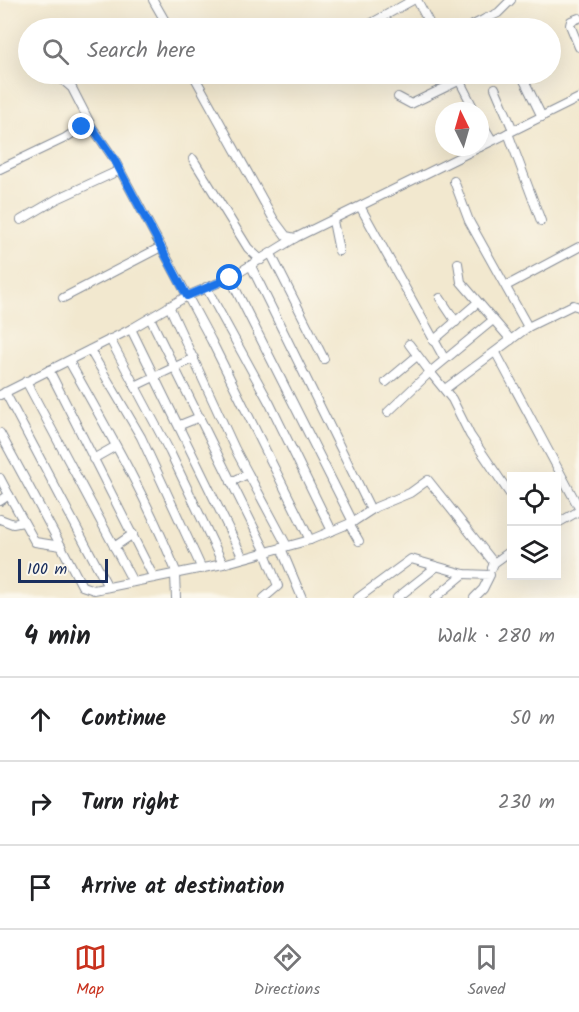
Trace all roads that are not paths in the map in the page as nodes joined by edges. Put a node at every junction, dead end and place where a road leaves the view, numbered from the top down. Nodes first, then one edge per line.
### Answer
1 (153, 0) edge
2 (415, 0) edge
3 (511, 0) edge
4 (163, 18) edge
5 (381, 18) edge
6 (426, 18) edge
7 (487, 18) edge
8 (579, 18) edge
9 (579, 47) edge
10 (67, 84) edge
11 (198, 84) edge
12 (447, 84) edge
13 (461, 84) edge
14 (526, 84) edge
15 (495, 88) dead end
16 (398, 97) dead end
17 (579, 98) edge
18 (470, 102) edge
19 (542, 117) junction
20 (92, 127) junction
21 (511, 132) junction
22 (489, 135) edge
23 (492, 140) junction
24 (489, 142) edge
25 (462, 156) edge
26 (193, 159) dead end
27 (0, 169) edge
28 (120, 170) junction
29 (454, 181) dead end
30 (361, 208) junction
31 (21, 220) dead end
32 (333, 221) junction
33 (541, 221) dead end
34 (289, 239) junction
35 (161, 247) junction
36 (579, 247) edge
37 (339, 251) dead end
38 (271, 254) junction
39 (261, 260) junction
40 (458, 263) dead end
41 (251, 266) junction
42 (230, 278) junction
43 (206, 286) junction
44 (506, 286) junction
45 (187, 296) junction
46 (63, 298) dead end
47 (440, 298) dead end
48 (477, 303) junction
49 (169, 306) junction
50 (579, 307) edge
51 (150, 318) junction
52 (493, 320) junction
53 (456, 322) junction
54 (528, 327) junction
55 (131, 329) junction
56 (110, 339) junction
57 (512, 340) junction
58 (433, 341) junction
59 (409, 344) dead end
60 (90, 350) junction
61 (496, 353) junction
62 (417, 356) junction
63 (194, 358) junction
64 (444, 358) junction
65 (324, 359) dead end
66 (69, 361) junction
67 (175, 368) junction
68 (49, 370) junction
69 (430, 372) junction
70 (154, 375) junction
71 (26, 381) junction
72 (386, 382) dead end
73 (135, 386) junction
74 (445, 389) junction
75 (3, 394) edge
76 (388, 412) dead end
77 (200, 417) junction
78 (180, 425) junction
79 (0, 432) edge
80 (116, 446) junction
81 (93, 459) junction
82 (249, 474) junction
83 (0, 478) edge
84 (231, 482) junction
85 (507, 489) edge
86 (9, 495) junction
87 (0, 501) edge
88 (579, 509) edge
89 (371, 510) junction
90 (0, 519) edge
91 (561, 521) edge
92 (351, 523) junction
93 (23, 525) junction
94 (332, 531) junction
95 (133, 534) junction
96 (310, 540) junction
97 (359, 541) dead end
98 (61, 546) junction
99 (114, 546) junction
100 (284, 547) junction
101 (266, 553) junction
102 (507, 554) edge
103 (243, 558) junction
104 (494, 563) junction
105 (223, 564) junction
106 (436, 567) junction
107 (202, 569) junction
108 (176, 574) junction
109 (464, 574) junction
110 (490, 575) junction
111 (154, 578) junction
112 (133, 582) junction
113 (108, 586) junction
114 (176, 598) edge
115 (264, 598) edge
116 (302, 598) edge
117 (358, 598) edge
118 (397, 598) edge
119 (435, 598) edge
120 (474, 598) edge

1 - 4 street
2 - 5 street
2 - 6 street
3 - 7 street
8 - 9 street
10 - 20 street
11 - 34 street
12 - 16 street
13 - 18 street
14 - 19 street
15 - 21 street
17 - 19 street
19 - 21 street
20 - 27 street
20 - 28 street
21 - 23 street
21 - 33 street
22 - 23 street
23 - 24 street
25 - 30 street
26 - 39 street
28 - 31 street
28 - 35 street
29 - 44 street
30 - 32 street
30 - 58 street
32 - 34 street
32 - 37 street
34 - 38 street
35 - 45 street
35 - 46 street
36 - 44 street
38 - 39 street
38 - 65 street
39 - 41 street
40 - 48 street
41 - 42 street
41 - 89 street
42 - 43 street
42 - 92 street
43 - 45 street
43 - 94 street
44 - 54 street
45 - 49 street
45 - 96 street
47 - 53 street
48 - 52 street
48 - 53 street
49 - 51 street
49 - 63 street
50 - 54 street
51 - 55 street
51 - 67 street
52 - 57 street
52 - 64 street
53 - 58 street
54 - 57 street
55 - 56 street
55 - 70 street
56 - 60 street
56 - 73 street
57 - 61 street
58 - 64 street
59 - 62 street
60 - 66 street
60 - 107 street
61 - 74 street
61 - 88 street
62 - 69 street
62 - 72 street
63 - 67 street
63 - 82 street
64 - 69 street
66 - 68 street
66 - 80 street
67 - 70 street
67 - 77 street
68 - 71 street
68 - 81 street
69 - 74 street
69 - 76 street
70 - 73 street
70 - 78 street
71 - 75 street
71 - 99 street
73 - 105 street
74 - 85 street
75 - 113 street
77 - 78 street
77 - 84 street
78 - 103 street
79 - 98 street
80 - 81 street
80 - 108 street
81 - 95 street
82 - 84 street
82 - 100 street
83 - 86 street
84 - 101 street
86 - 87 street
86 - 93 street
88 - 91 street
89 - 92 street
89 - 104 street
90 - 93 street
92 - 94 street
92 - 97 street
93 - 98 street
94 - 96 street
95 - 99 street
95 - 111 street
96 - 100 street
98 - 113 street
99 - 112 street
100 - 101 street
100 - 116 street
101 - 103 street
101 - 115 street
102 - 104 street
103 - 105 street
104 - 110 street
105 - 107 street
106 - 109 street
106 - 117 street
106 - 118 street
107 - 108 street
108 - 111 street
108 - 114 street
109 - 110 street
109 - 119 street
110 - 120 street
111 - 112 street
112 - 113 street

